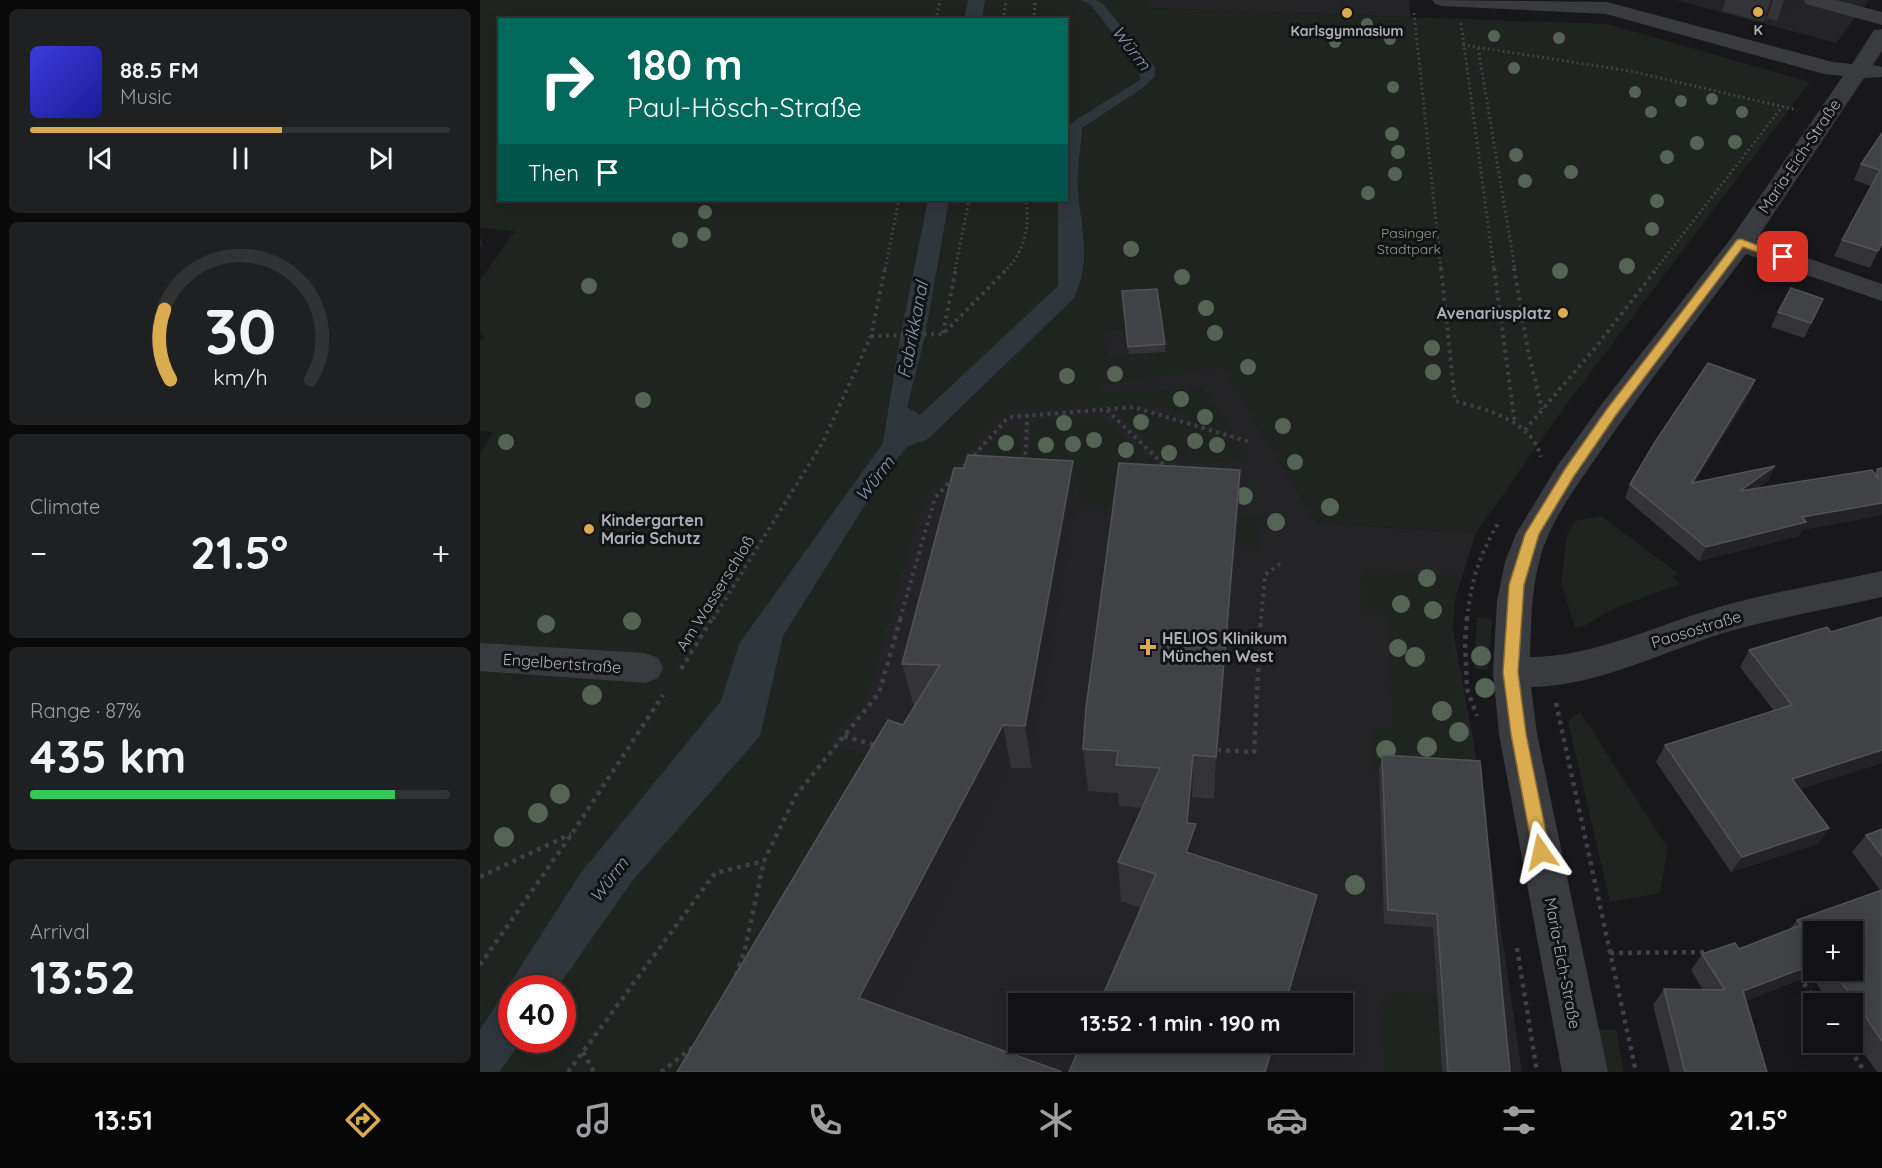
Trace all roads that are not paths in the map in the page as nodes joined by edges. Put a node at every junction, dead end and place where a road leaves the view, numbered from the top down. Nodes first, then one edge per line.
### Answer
1 (1442, 0) edge
2 (1813, 0) edge
3 (1882, 19) edge
4 (1882, 35) edge
5 (1871, 72) edge
6 (1741, 243) junction
7 (1882, 293) edge
8 (1882, 584) edge
9 (480, 657) edge
10 (1511, 672) junction
11 (663, 677) road end
12 (1585, 1072) edge

1 - 5 street
2 - 3 street
4 - 5 street, Maria-Eich-Straße
5 - 6 street, Maria-Eich-Straße
6 - 7 street
6 - 10 street, Maria-Eich-Straße
8 - 10 street, Paosostraße
9 - 11 street, Engelbertstraße
10 - 12 street, Maria-Eich-Straße

